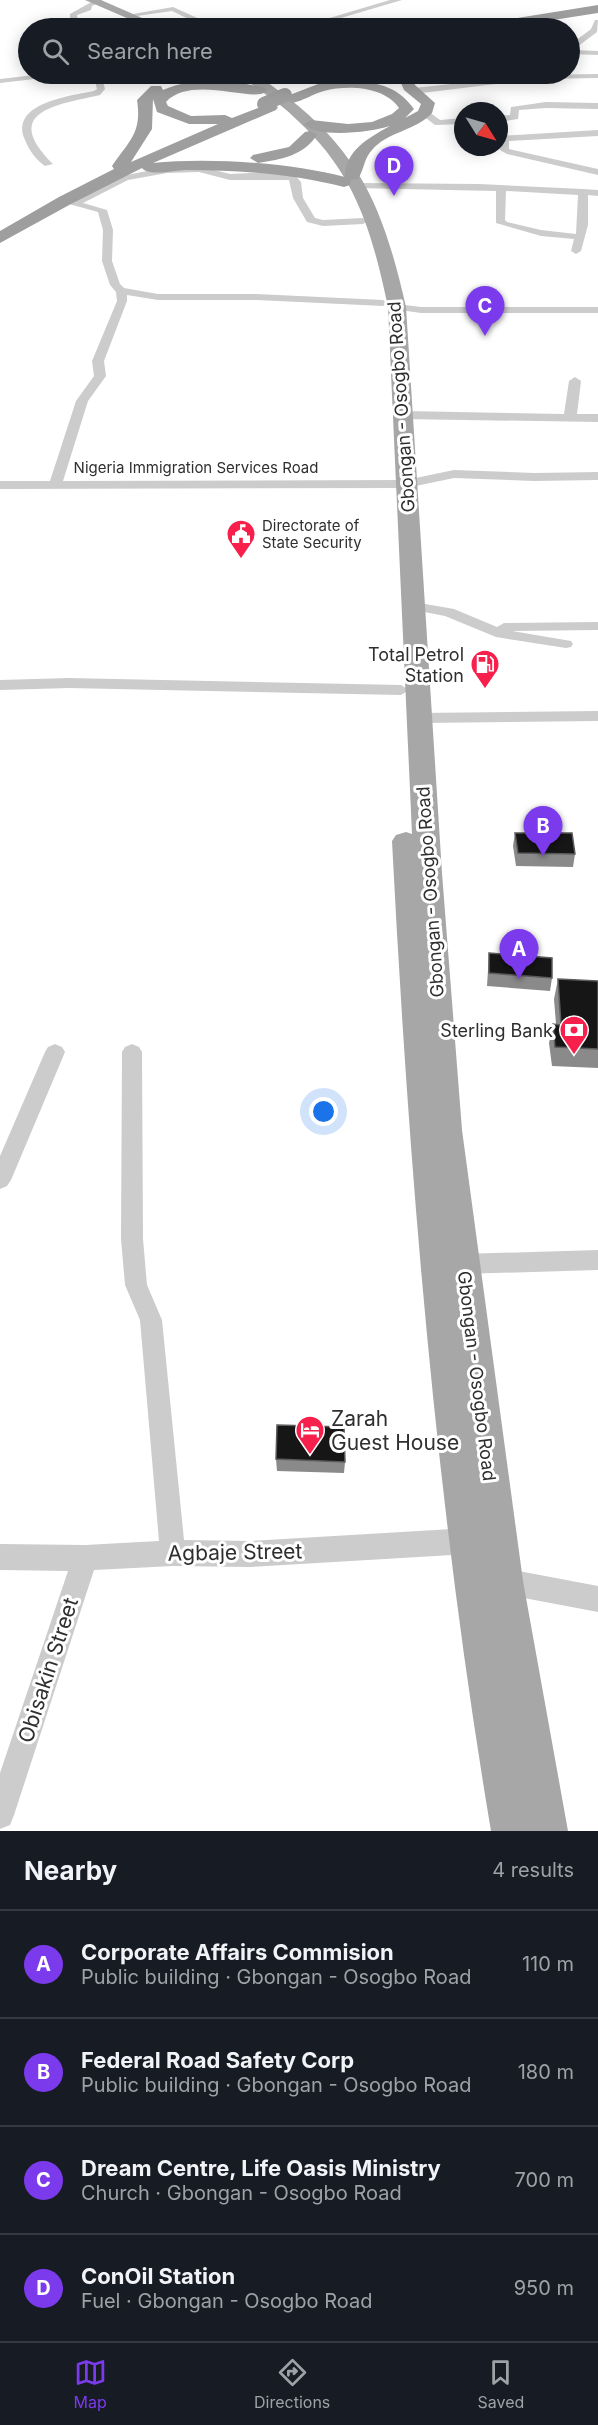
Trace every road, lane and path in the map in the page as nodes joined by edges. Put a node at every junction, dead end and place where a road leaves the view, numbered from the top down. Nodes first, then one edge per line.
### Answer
1 (181, 0) edge
2 (398, 0) edge
3 (96, 1) edge
4 (598, 11) edge
5 (131, 12) junction
6 (73, 18) edge
7 (136, 18) edge
8 (146, 18) edge
9 (191, 18) edge
10 (335, 18) edge
11 (550, 18) edge
12 (559, 18) edge
13 (597, 27) edge
14 (580, 41) edge
15 (580, 51) edge
16 (598, 53) edge
17 (580, 76) edge
18 (598, 76) edge
19 (18, 79) edge
20 (0, 81) edge
21 (100, 84) edge
22 (165, 84) edge
23 (252, 84) edge
24 (309, 84) edge
25 (351, 84) edge
26 (408, 84) edge
27 (472, 84) edge
28 (414, 92) junction
29 (270, 95) edge
30 (598, 106) edge
31 (425, 113) junction
32 (508, 118) edge
33 (225, 119) junction
34 (454, 125) edge
35 (310, 130) junction
36 (598, 133) edge
37 (200, 137) junction
38 (508, 139) edge
39 (508, 151) edge
40 (48, 164) dead end
41 (123, 169) junction
42 (598, 172) edge
43 (351, 181) junction
44 (501, 188) junction
45 (583, 192) junction
46 (598, 193) edge
47 (363, 221) junction
48 (0, 228) edge
49 (580, 237) junction
50 (0, 238) edge
51 (576, 251) dead end
52 (122, 296) junction
53 (390, 305) junction
54 (598, 310) edge
55 (575, 381) dead end
56 (402, 415) junction
57 (570, 418) junction
58 (598, 418) edge
59 (598, 476) edge
60 (56, 484) junction
61 (399, 484) junction
62 (0, 485) edge
63 (414, 606) junction
64 (598, 626) edge
65 (487, 629) junction
66 (566, 644) dead end
67 (0, 685) edge
68 (401, 690) junction
69 (598, 716) edge
70 (420, 718) junction
71 (56, 1052) dead end
72 (132, 1052) dead end
73 (0, 1180) edge
74 (598, 1260) edge
75 (462, 1264) junction
76 (469, 1541) junction
77 (173, 1553) junction
78 (0, 1557) edge
79 (85, 1558) junction
80 (503, 1581) junction
81 (598, 1599) edge
82 (0, 1815) edge
83 (514, 1831) edge
84 (545, 1831) edge

1 - 5 street
2 - 10 street
3 - 5 main road
3 - 6 street
3 - 7 main road
4 - 11 highway
4 - 12 highway
5 - 8 main road
5 - 9 street
13 - 14 street
15 - 16 street
17 - 18 street
19 - 20 street
21 - 40 street
22 - 41 highway
23 - 29 main road, Gbongan - Osogbo Road
24 - 29 highway
25 - 35 highway
26 - 28 highway
27 - 28 street
28 - 31 highway
29 - 33 highway
29 - 33 highway
29 - 35 main road, Gbongan - Osogbo Road
29 - 37 highway
30 - 32 street
31 - 34 street
31 - 43 highway
33 - 41 highway
35 - 37 highway
35 - 43 main road, Gbongan - Osogbo Road
36 - 38 street
37 - 41 highway
39 - 42 street
41 - 43 highway
41 - 48 highway
41 - 50 highway
43 - 44 street
43 - 47 main road, Gbongan - Osogbo Road
43 - 53 main road, Gbongan - Osogbo Road
44 - 45 street
44 - 49 street
45 - 46 street
45 - 49 street
47 - 52 street
47 - 53 main road, Gbongan - Osogbo Road
49 - 51 street
52 - 53 street
52 - 60 street
53 - 54 street
53 - 56 main road, Gbongan - Osogbo Road
53 - 61 main road, Gbongan - Osogbo Road
55 - 57 street
56 - 57 street
56 - 61 main road, Gbongan - Osogbo Road
57 - 58 street
59 - 61 street, Nigeria Immigration Services Road
60 - 61 street, Nigeria Immigration Services Road
60 - 62 street, Nigeria Immigration Services Road
61 - 63 main road, Gbongan - Osogbo Road
61 - 68 main road, Gbongan - Osogbo Road
63 - 65 street
63 - 70 main road, Gbongan - Osogbo Road
64 - 65 street
65 - 66 street
67 - 68 street
68 - 76 main road, Gbongan - Osogbo Road
69 - 70 street
70 - 75 main road, Gbongan - Osogbo Road
71 - 73 street
72 - 77 street
74 - 75 street
75 - 80 main road, Gbongan - Osogbo Road
76 - 77 street, Agbaje Street
76 - 83 main road, Gbongan - Osogbo Road
77 - 79 street, Agbaje Street
78 - 79 street, Agbaje Street
79 - 82 street, Obisakin Street
80 - 81 street
80 - 84 main road, Gbongan - Osogbo Road

